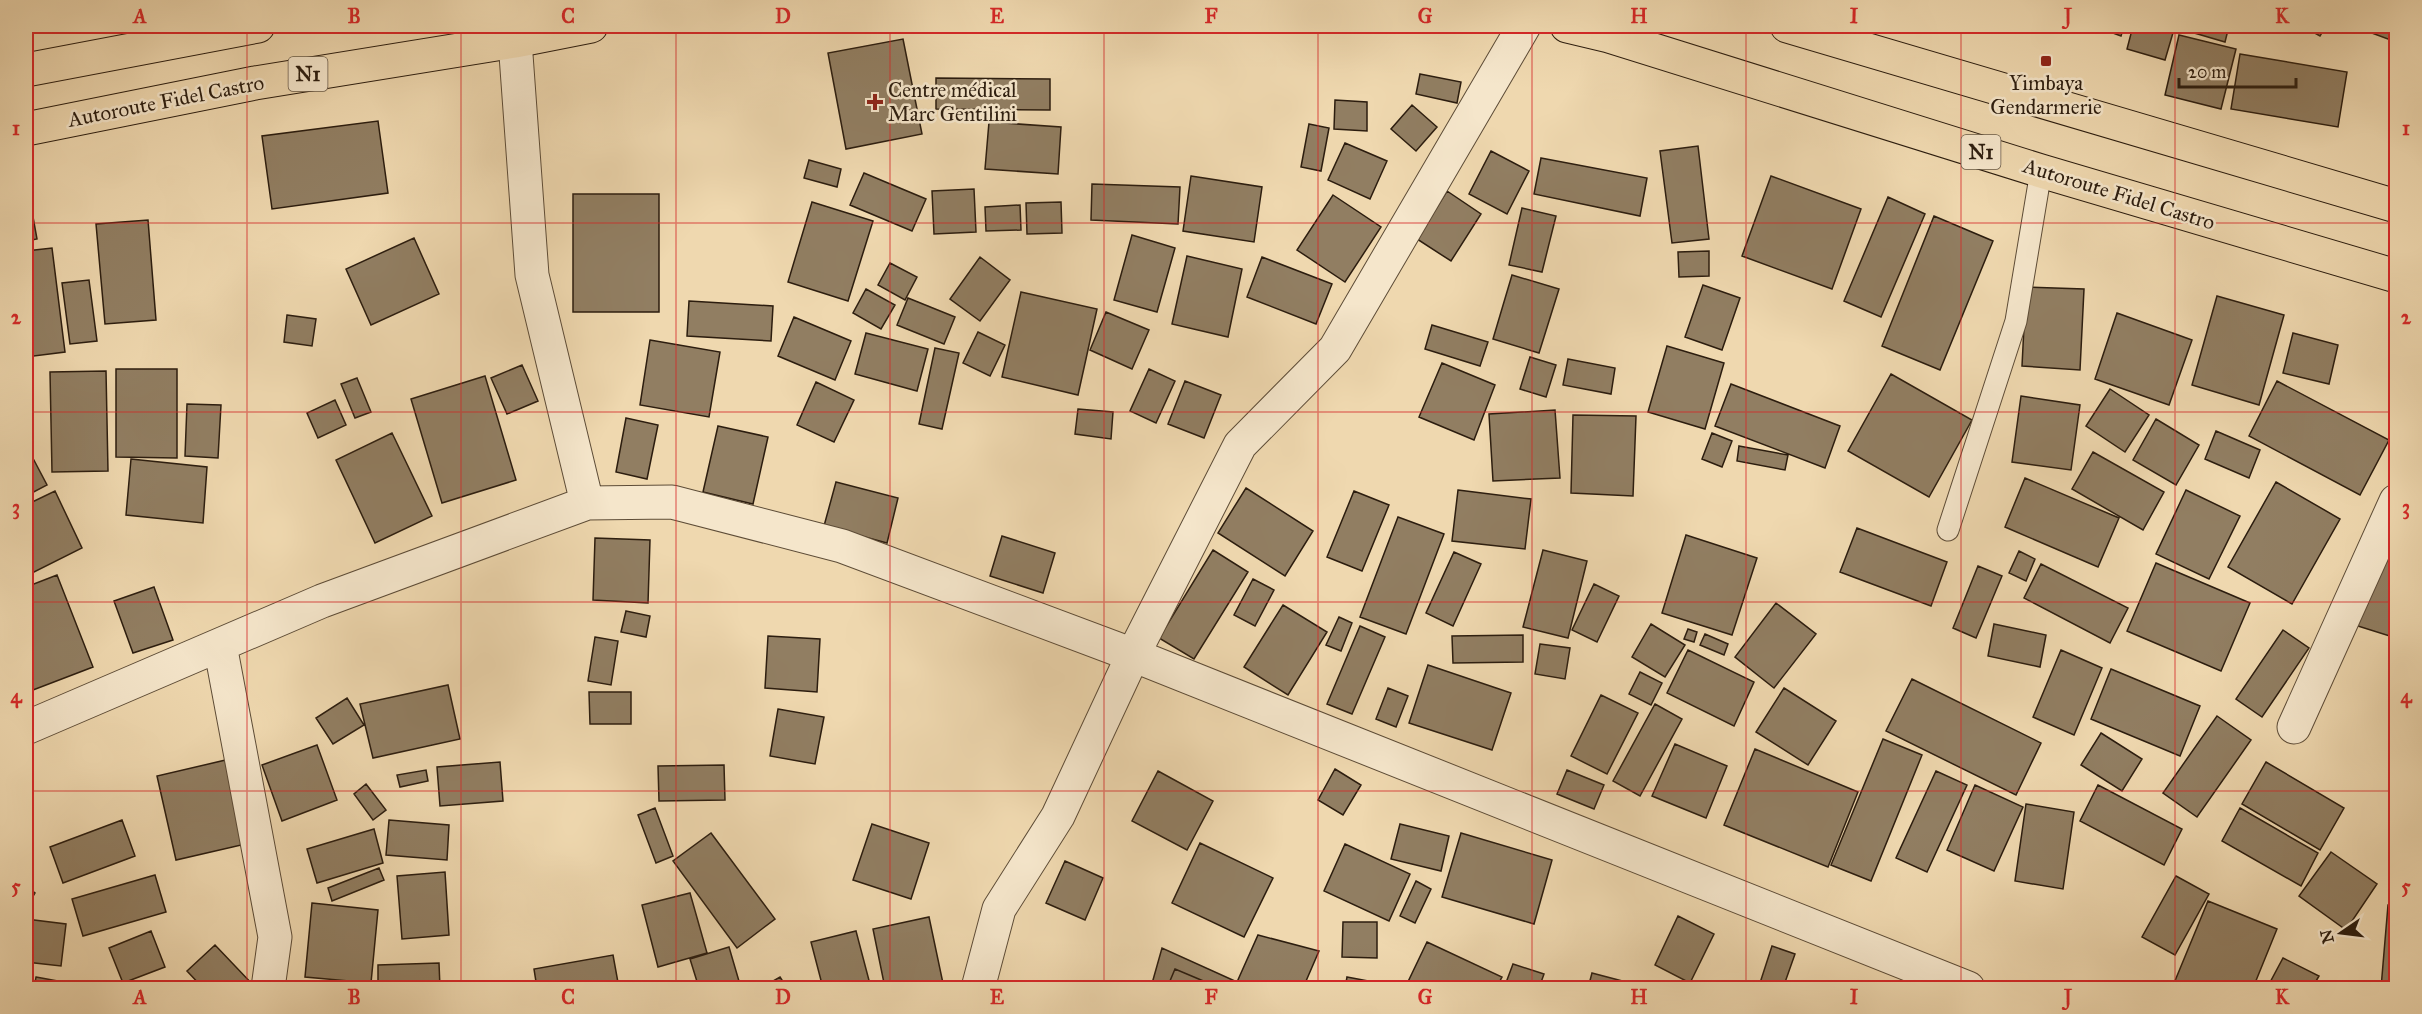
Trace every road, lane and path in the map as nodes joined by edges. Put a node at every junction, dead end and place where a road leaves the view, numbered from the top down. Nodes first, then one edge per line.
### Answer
1 (258, 26) edge
2 (591, 26) edge
3 (1524, 26) edge
4 (1567, 26) edge
5 (1787, 26) edge
6 (515, 41) junction
7 (26, 70) edge
8 (26, 129) edge
9 (2041, 171) junction
10 (2397, 206) edge
11 (2397, 276) edge
12 (2397, 501) edge
13 (587, 503) junction
14 (1948, 530) dead end
15 (220, 645) junction
16 (1133, 655) junction
17 (2294, 727) dead end
18 (26, 728) edge
19 (268, 988) edge
20 (978, 988) edge
21 (1968, 988) edge

1 - 7 highway
2 - 6 highway, Autoroute Fidel Castro / N1
3 - 16 street
4 - 9 highway, Autoroute Fidel Castro / N1
5 - 10 highway
6 - 8 highway, Autoroute Fidel Castro / N1
6 - 13 street
9 - 11 highway, Autoroute Fidel Castro / N1
9 - 14 lane
12 - 17 street
13 - 15 street
13 - 16 street
15 - 18 street
15 - 19 street
16 - 20 street
16 - 21 street

